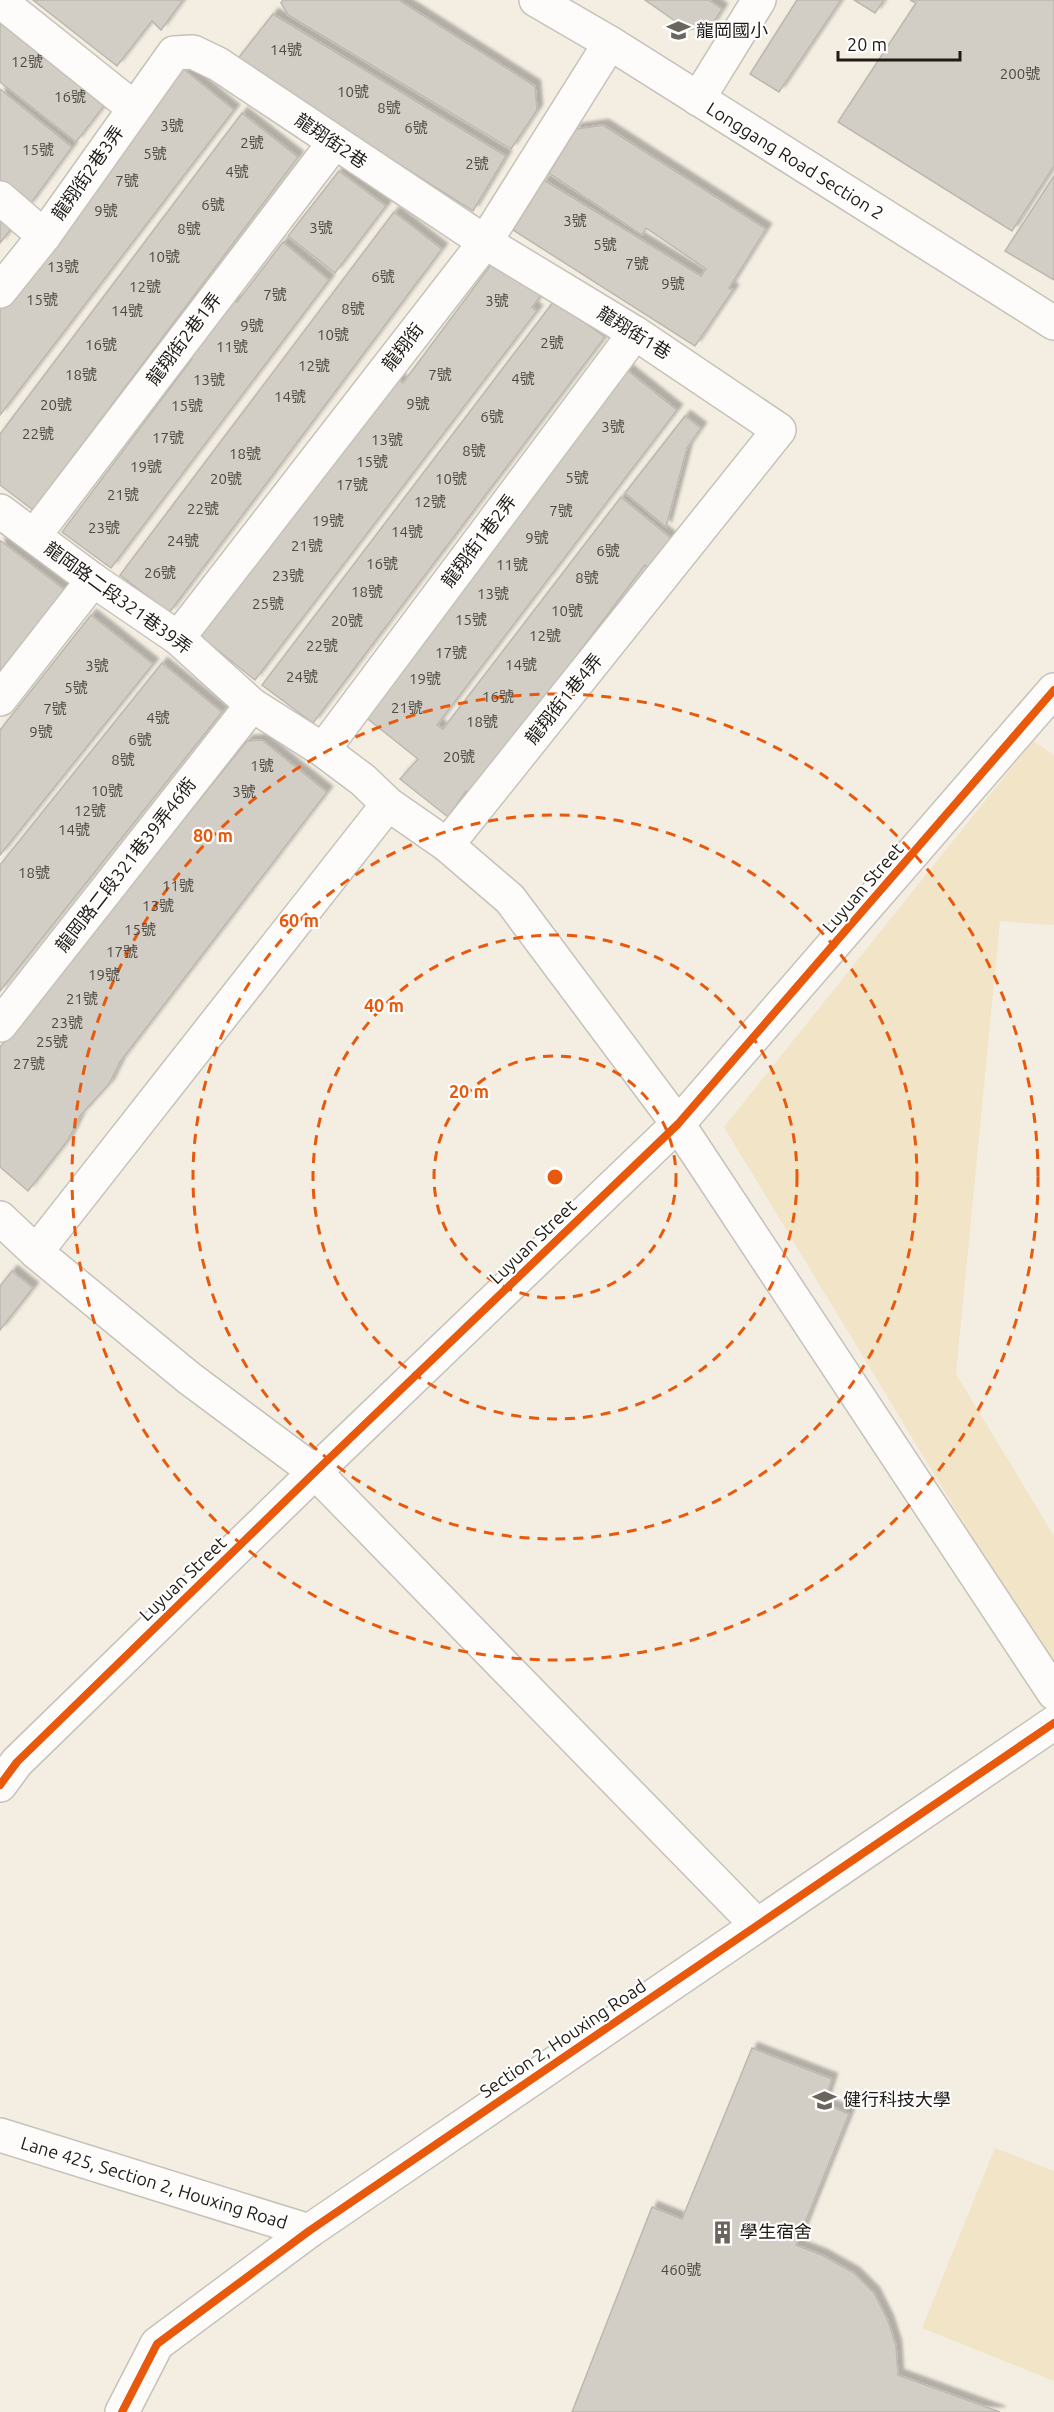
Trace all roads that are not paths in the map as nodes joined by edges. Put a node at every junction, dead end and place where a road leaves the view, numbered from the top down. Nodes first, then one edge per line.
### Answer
1 (536, 0) edge
2 (759, 0) edge
3 (0, 1) edge
4 (610, 43) junction
5 (174, 53) joint
6 (698, 99) junction
7 (134, 108) junction
8 (334, 143) junction
9 (0, 198) edge
10 (44, 236) junction
11 (484, 242) junction
12 (0, 291) edge
13 (1054, 323) edge
14 (635, 333) junction
15 (779, 430) joint
16 (0, 511) edge
17 (34, 536) junction
18 (93, 580) junction
19 (178, 638) junction
20 (1054, 690) edge
21 (0, 699) edge
22 (252, 705) junction
23 (322, 750) junction
24 (388, 804) junction
25 (447, 845) junction
26 (0, 1025) edge
27 (678, 1124) junction
28 (0, 1218) edge
29 (36, 1252) junction
30 (315, 1472) junction
31 (1054, 1693) edge
32 (1054, 1723) edge
33 (6, 1765) edge
34 (757, 1925) junction
35 (0, 2135) edge
36 (309, 2231) junction
37 (122, 2412) edge

1 - 4 street, Longgang Road Section 2
2 - 6 street
3 - 7 street
4 - 6 street, Longgang Road Section 2
4 - 11 street, 龍翔街
5 - 7 street, 龍翔街2巷3弄
5 - 8 street, 龍翔街2巷
6 - 13 street, Longgang Road Section 2
7 - 10 street, 龍翔街2巷3弄
8 - 11 street, 龍翔街2巷
8 - 17 street, 龍翔街2巷1弄
9 - 10 street
10 - 12 street, 龍翔街2巷3弄
11 - 14 street, 龍翔街1巷
11 - 19 street, 龍翔街
14 - 15 street, 龍翔街1巷
14 - 23 street, 龍翔街1巷2弄
15 - 25 street, 龍翔街1巷4弄
16 - 17 street, 龍岡路二段321巷39弄
17 - 18 street, 龍岡路二段321巷39弄
18 - 19 street, 龍岡路二段321巷39弄
18 - 21 street
19 - 22 street, 龍岡路二段321巷39弄
20 - 27 street, Luyuan Street
22 - 23 street, 龍岡路二段321巷39弄
22 - 26 street, 龍岡路二段321巷39弄46衖
23 - 24 street
24 - 25 street
24 - 29 street
25 - 27 street
27 - 30 street, Luyuan Street
27 - 31 street
28 - 29 street
29 - 30 street
30 - 33 street, Luyuan Street
30 - 34 street
32 - 34 street, Section 2, Houxing Road
34 - 36 street, Section 2, Houxing Road
35 - 36 street, Lane 425, Section 2, Houxing Road
36 - 37 street, Section 2, Houxing Road

